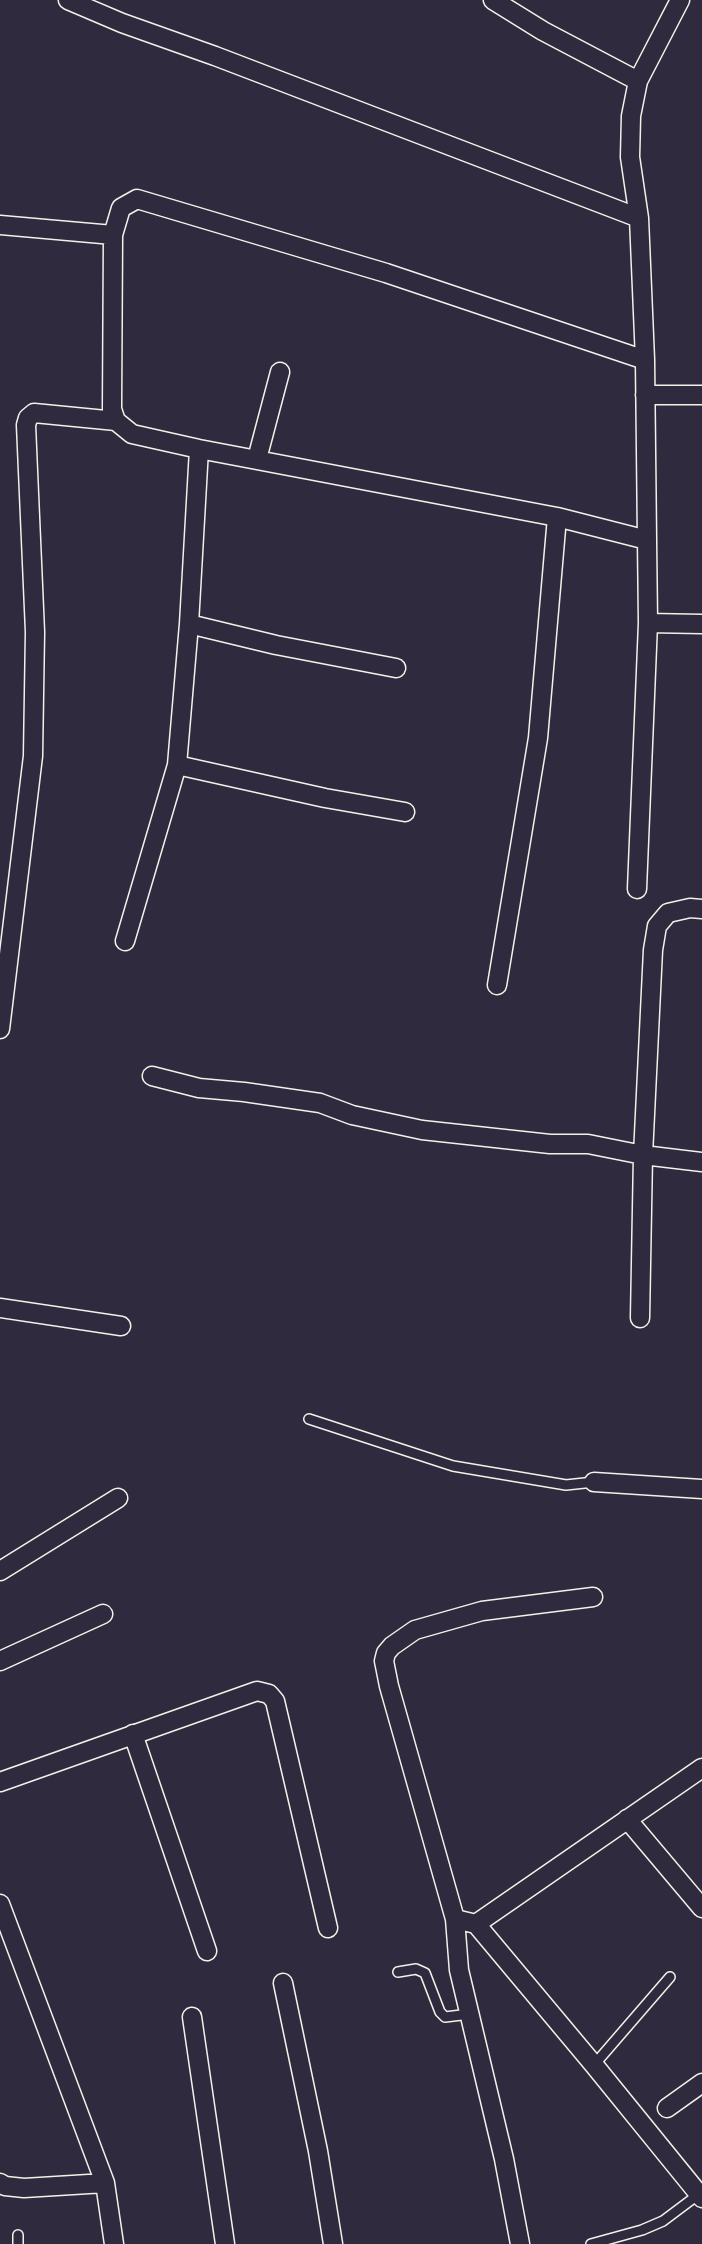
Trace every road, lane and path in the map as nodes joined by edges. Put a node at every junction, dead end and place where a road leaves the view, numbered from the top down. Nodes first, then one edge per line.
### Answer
1 (68, 0) edge
2 (493, 0) edge
3 (680, 0) edge
4 (638, 81) junction
5 (639, 218) junction
6 (0, 225) edge
7 (113, 235) junction
8 (645, 360) junction
9 (280, 372) dead end
10 (645, 395) junction
11 (702, 395) edge
12 (116, 421) junction
13 (199, 449) junction
14 (257, 459) junction
15 (558, 517) junction
16 (647, 540) junction
17 (648, 623) junction
18 (189, 624) junction
19 (702, 624) edge
20 (396, 668) dead end
21 (177, 765) junction
22 (405, 812) dead end
23 (637, 889) dead end
24 (702, 909) edge
25 (125, 941) dead end
26 (497, 985) dead end
27 (1, 1001) edge
28 (0, 1030) edge
29 (152, 1076) dead end
30 (643, 1155) junction
31 (702, 1162) edge
32 (0, 1308) edge
33 (640, 1318) dead end
34 (121, 1326) dead end
35 (309, 1419) dead end
36 (594, 1482) joint
37 (702, 1489) edge
38 (118, 1498) dead end
39 (0, 1571) edge
40 (593, 1598) dead end
41 (104, 1614) dead end
42 (0, 1661) edge
43 (133, 1734) junction
44 (702, 1768) edge
45 (0, 1782) edge
46 (627, 1819) junction
47 (0, 1904) edge
48 (702, 1908) edge
49 (455, 1919) junction
50 (476, 1924) junction
51 (328, 1928) dead end
52 (5, 1935) edge
53 (207, 1951) dead end
54 (398, 1972) dead end
55 (670, 1977) dead end
56 (283, 1984) dead end
57 (470, 2014) junction
58 (192, 2017) dead end
59 (594, 2065) junction
60 (702, 2083) edge
61 (667, 2108) dead end
62 (0, 2183) edge
63 (105, 2184) junction
64 (701, 2196) edge
65 (114, 2244) edge
66 (225, 2244) edge
67 (333, 2244) edge
68 (520, 2244) edge
69 (591, 2244) edge

1 - 5 street
2 - 4 street
3 - 4 street
4 - 5 street
5 - 8 street
6 - 7 street
7 - 8 street
7 - 12 street
8 - 10 street
9 - 14 street
10 - 11 street
10 - 16 street
12 - 13 street
12 - 27 street
13 - 14 street
13 - 18 street
14 - 15 street
15 - 16 street
15 - 26 street
16 - 17 street
17 - 19 street
17 - 23 street
18 - 20 street
18 - 21 street
21 - 22 street
21 - 25 street
24 - 30 street
27 - 28 street
29 - 30 street
30 - 31 street
30 - 33 street
32 - 34 street
35 - 36 lane
36 - 37 street
38 - 39 street
40 - 49 street
41 - 42 street
43 - 45 street
43 - 51 street
43 - 53 street
44 - 46 street
46 - 48 street
46 - 50 street
47 - 52 street
49 - 50 street
49 - 57 street
50 - 59 street
52 - 63 street
54 - 57 lane
55 - 59 lane
56 - 67 street
57 - 68 street
58 - 66 street
59 - 64 street
60 - 61 street
62 - 63 street
63 - 65 street
64 - 69 lane

